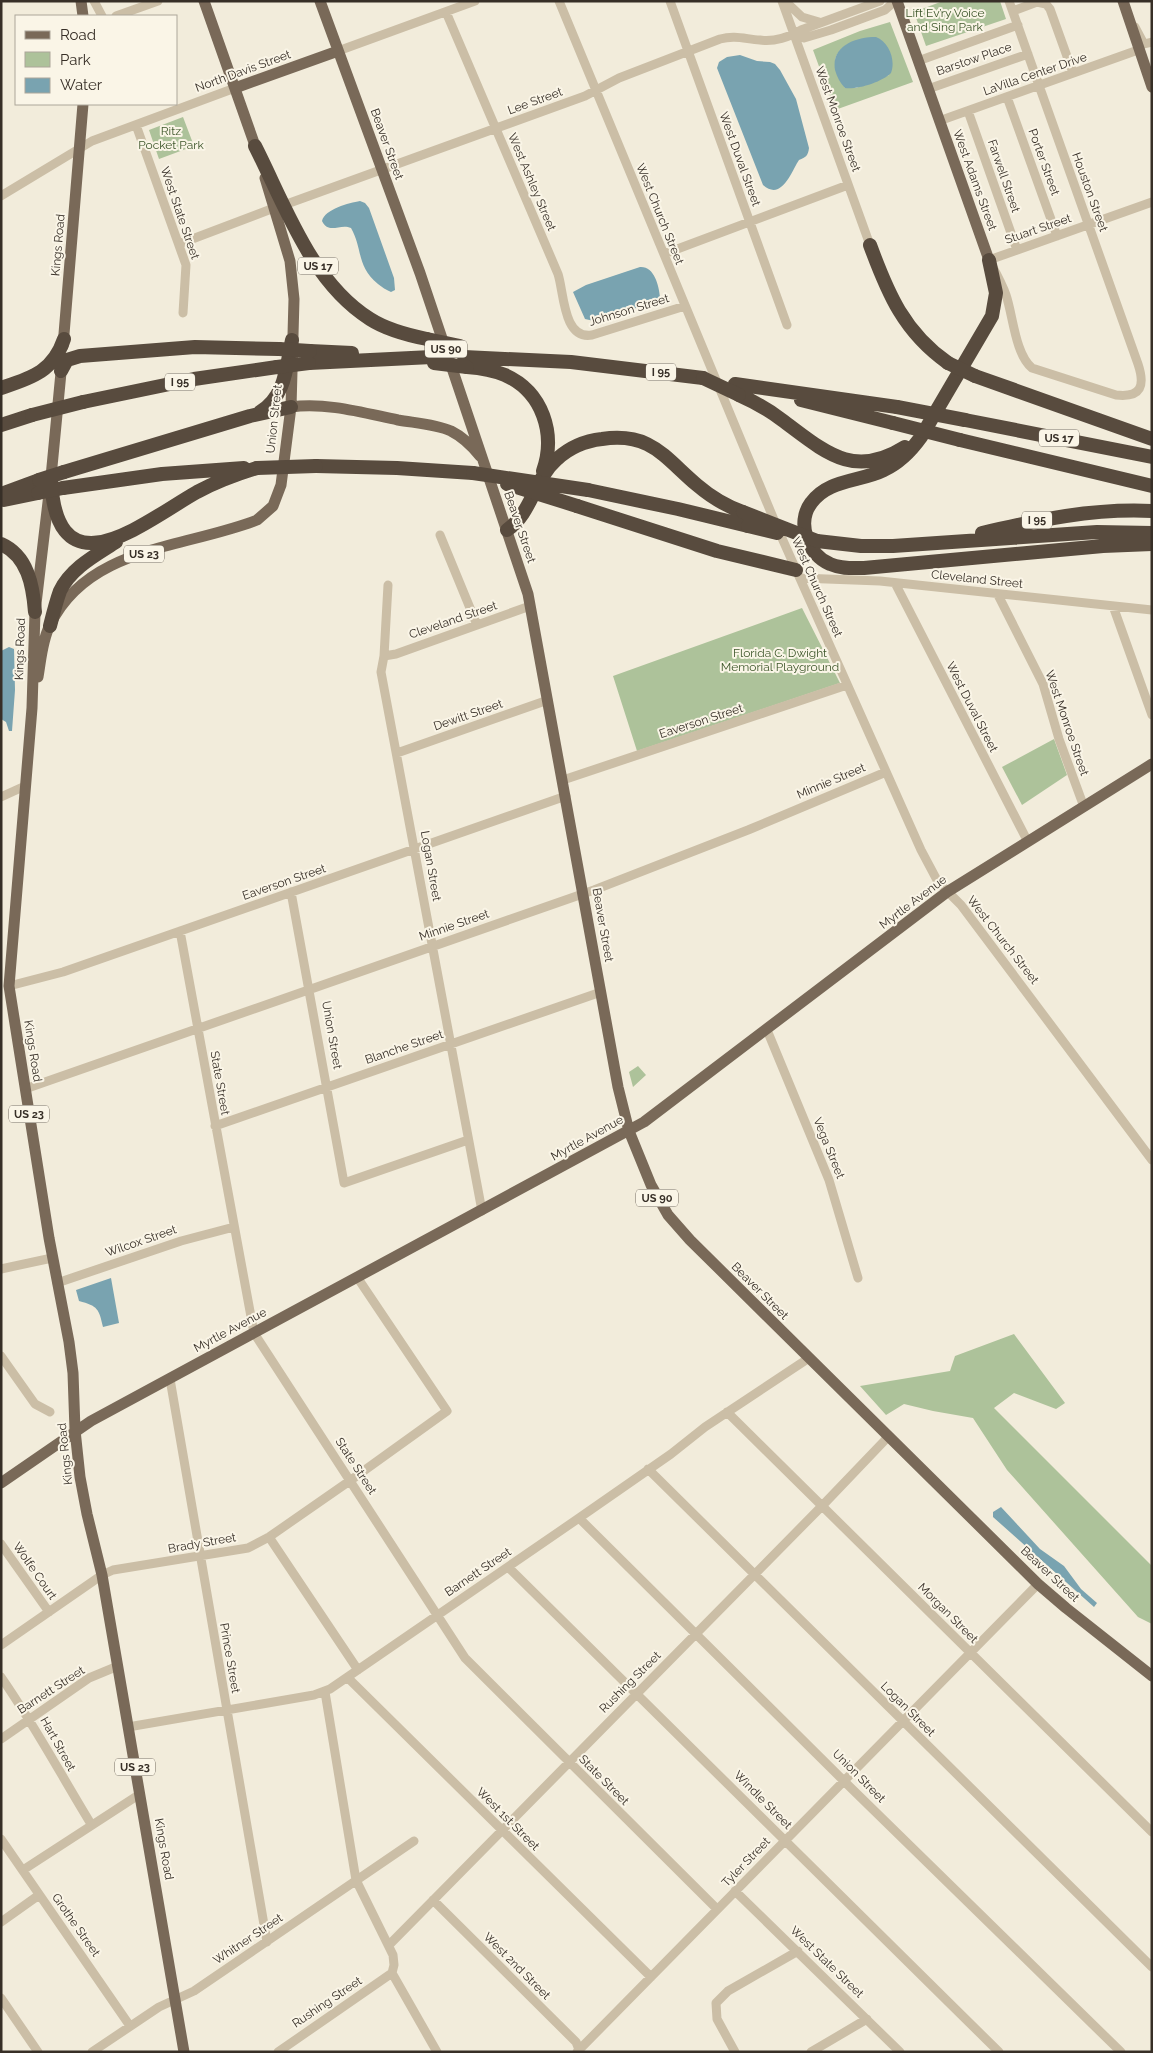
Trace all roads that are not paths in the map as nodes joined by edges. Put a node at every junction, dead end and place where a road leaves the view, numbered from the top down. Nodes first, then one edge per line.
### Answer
1 (80, 1) edge
2 (94, 1) edge
3 (158, 1) edge
4 (204, 1) edge
5 (320, 1) edge
6 (475, 1) edge
7 (559, 1) edge
8 (670, 1) edge
9 (784, 1) edge
10 (880, 1) edge
11 (896, 1) edge
12 (1009, 1) edge
13 (1124, 5) edge
14 (1013, 11) junction
15 (446, 12) junction
16 (83, 15) edge
17 (101, 15) edge
18 (119, 15) edge
19 (822, 22) junction
20 (1018, 25) junction
21 (794, 35) junction
22 (1145, 45) edge
23 (338, 51) junction
24 (688, 51) junction
25 (1028, 54) junction
26 (918, 61) junction
27 (1073, 73) junction
28 (1039, 85) junction
29 (1152, 87) edge
30 (235, 88) junction
31 (928, 89) junction
32 (596, 91) junction
33 (1007, 97) junction
34 (83, 105) edge
35 (968, 110) junction
36 (939, 121) junction
37 (136, 125) junction
38 (496, 128) junction
39 (255, 146) joint
40 (80, 147) junction
41 (383, 170) junction
42 (848, 185) junction
43 (1, 196) edge
44 (1152, 202) edge
45 (279, 206) junction
46 (749, 222) junction
47 (1089, 224) junction
48 (1057, 236) junction
49 (179, 244) junction
50 (870, 245) joint
51 (1017, 250) junction
52 (664, 254) junction
53 (989, 260) junction
54 (685, 306) junction
55 (183, 312) dead end
56 (787, 325) dead end
57 (580, 334) joint
58 (64, 339) junction
59 (292, 340) junction
60 (464, 356) junction
61 (310, 357) junction
62 (434, 360) junction
63 (1029, 366) joint
64 (61, 371) junction
65 (1, 388) edge
66 (737, 390) junction
67 (291, 407) junction
68 (250, 416) junction
69 (929, 424) junction
70 (1, 425) edge
71 (1152, 439) edge
72 (1152, 456) edge
73 (485, 465) junction
74 (257, 468) junction
75 (473, 473) junction
76 (48, 480) junction
77 (1152, 486) edge
78 (535, 490) junction
79 (1, 494) edge
80 (1, 501) edge
81 (1152, 510) edge
82 (507, 530) junction
83 (132, 532) junction
84 (1152, 534) edge
85 (440, 535) dead end
86 (817, 541) junction
87 (1, 544) edge
88 (924, 544) junction
89 (1152, 544) edge
90 (798, 574) junction
91 (895, 583) junction
92 (388, 585) dead end
93 (998, 595) junction
94 (530, 606) junction
95 (1113, 606) junction
96 (1152, 610) edge
97 (35, 612) junction
98 (477, 625) junction
99 (50, 626) junction
100 (384, 656) junction
101 (847, 686) junction
102 (548, 700) junction
103 (32, 708) junction
104 (1152, 716) edge
105 (397, 753) junction
106 (1152, 764) edge
107 (886, 772) junction
108 (563, 780) junction
109 (26, 786) junction
110 (566, 796) junction
111 (1, 797) edge
112 (1084, 807) junction
113 (1028, 842) junction
114 (415, 850) junction
115 (291, 892) junction
116 (947, 892) junction
117 (583, 894) junction
118 (180, 931) junction
119 (432, 946) junction
120 (9, 986) junction
121 (310, 990) junction
122 (602, 992) junction
123 (197, 1028) junction
124 (767, 1030) junction
125 (450, 1045) junction
126 (327, 1087) junction
127 (25, 1089) junction
128 (215, 1126) junction
129 (629, 1131) junction
130 (468, 1140) junction
131 (1152, 1160) edge
132 (482, 1211) junction
133 (234, 1227) junction
134 (52, 1258) junction
135 (1, 1268) edge
136 (357, 1277) junction
137 (858, 1278) dead end
138 (57, 1283) junction
139 (254, 1334) junction
140 (1, 1356) edge
141 (808, 1358) junction
142 (170, 1378) junction
143 (50, 1412) dead end
144 (727, 1412) junction
145 (75, 1430) junction
146 (888, 1437) junction
147 (648, 1470) junction
148 (351, 1480) junction
149 (1, 1483) edge
150 (822, 1506) junction
151 (579, 1518) junction
152 (268, 1537) junction
153 (1, 1544) edge
154 (200, 1557) junction
155 (508, 1567) junction
156 (754, 1574) junction
157 (102, 1575) junction
158 (1038, 1584) junction
159 (49, 1612) junction
160 (438, 1615) junction
161 (695, 1634) junction
162 (1, 1645) edge
163 (970, 1653) junction
164 (118, 1666) junction
165 (358, 1670) junction
166 (1, 1677) edge
167 (1151, 1677) edge
168 (348, 1678) junction
169 (325, 1692) junction
170 (637, 1694) junction
171 (226, 1709) junction
172 (30, 1719) junction
173 (902, 1721) junction
174 (128, 1727) junction
175 (1, 1739) edge
176 (568, 1762) junction
177 (844, 1781) junction
178 (140, 1794) junction
179 (91, 1824) junction
180 (501, 1830) junction
181 (1152, 1832) edge
182 (1, 1839) edge
183 (785, 1840) junction
184 (414, 1841) dead end
185 (23, 1870) junction
186 (356, 1880) junction
187 (736, 1891) junction
188 (40, 1895) junction
189 (433, 1900) junction
190 (717, 1909) junction
191 (1, 1922) edge
192 (267, 1942) junction
193 (389, 1945) junction
194 (798, 1951) junction
195 (1152, 1967) edge
196 (392, 1973) junction
197 (651, 1977) junction
198 (1, 1998) edge
199 (176, 2000) junction
200 (867, 2019) junction
201 (130, 2026) junction
202 (579, 2051) edge
203 (38, 2052) edge
204 (92, 2052) edge
205 (184, 2052) edge
206 (278, 2052) edge
207 (437, 2052) edge
208 (735, 2052) edge
209 (811, 2052) edge
210 (900, 2052) edge
211 (999, 2052) edge
212 (1121, 2052) edge

1 - 16 main road
2 - 17 street
3 - 18 street
4 - 30 main road, US 17
5 - 23 main road, Beaver Street / US 90
6 - 15 street, North Davis Street
7 - 32 street, West Church Street
8 - 24 street, West Duval Street
9 - 19 street
9 - 21 street, West Monroe Street
10 - 19 street, Lee Street
11 - 21 street, Lee Street
11 - 26 main road, West Adams Street
12 - 14 street, Houston Street
13 - 22 main road
14 - 20 street, Houston Street
14 - 27 street
15 - 23 street, North Davis Street
15 - 38 street, West Ashley Street
19 - 21 street, Lee Street
20 - 25 street, Houston Street
20 - 26 street
21 - 24 street, Lee Street
21 - 42 street, West Monroe Street
22 - 27 street, LaVilla Center Drive
22 - 29 main road
23 - 30 main road, North Davis Street
23 - 41 main road, Beaver Street / US 90
24 - 32 street, Lee Street
24 - 46 street, West Duval Street
25 - 28 street, Houston Street
25 - 31 street, Barstow Place
26 - 31 main road, West Adams Street
27 - 28 street, LaVilla Center Drive
28 - 33 street, LaVilla Center Drive
28 - 47 street, Houston Street
30 - 37 street, North Davis Street
30 - 39 main road, US 17
31 - 36 main road, West Adams Street
32 - 38 street, Lee Street
32 - 52 street, West Church Street
33 - 35 street, LaVilla Center Drive
33 - 48 street, Porter Street
34 - 40 main road, Kings Road
35 - 36 street, LaVilla Center Drive
35 - 51 street, Farwell Street
36 - 53 main road, West Adams Street
37 - 40 street, North Davis Street
37 - 49 street, West State Street
38 - 41 street, Lee Street
38 - 57 street, West Ashley Street
39 - 45 highway, US 17
40 - 43 street, North Davis Street
40 - 58 main road, Kings Road
41 - 45 street, Lee Street
41 - 73 main road, Beaver Street / US 90
42 - 46 street
42 - 50 street, West Monroe Street
44 - 47 street, Stuart Street
45 - 49 street, Lee Street
45 - 59 main road, Union Street / US 23
45 - 60 highway, US 17, bridge
46 - 52 street
46 - 56 street, West Duval Street
47 - 48 street, Stuart Street
47 - 63 street, Houston Street
48 - 51 street, Stuart Street
49 - 55 street, West State Street
50 - 71 highway, bridge
51 - 53 street, Stuart Street
52 - 54 street, West Church Street
53 - 63 street, West Adams Street
53 - 69 highway
54 - 57 street, Johnson Street
54 - 90 street, West Church Street
58 - 64 main road, Kings Road
58 - 65 highway
59 - 67 main road, Union Street / US 23
59 - 68 highway
60 - 62 highway, bridge
60 - 66 highway, I 95, bridge
60 - 78 highway
61 - 62 highway
61 - 62 highway, I 95
61 - 64 highway, bridge
61 - 70 highway, I 95, bridge
64 - 76 main road, Kings Road
66 - 69 highway
66 - 72 highway, US 17, bridge
66 - 77 highway, bridge
67 - 68 highway
67 - 73 main road
67 - 99 main road, Union Street / US 23
68 - 76 highway
69 - 89 highway
73 - 82 main road, Beaver Street / US 90
74 - 75 highway, I 95, bridge
74 - 76 highway, I 95, bridge
74 - 83 highway
75 - 86 highway, I 95, bridge
75 - 90 highway, bridge
76 - 79 highway
76 - 80 highway, I 95
76 - 83 highway
76 - 97 main road, Kings Road / US 23
78 - 82 highway
78 - 86 highway, bridge
81 - 88 highway, I 95
82 - 94 main road, Beaver Street / US 90
83 - 99 highway
84 - 88 highway
85 - 98 street
86 - 88 highway, I 95
87 - 97 highway
90 - 91 street, Cleveland Street
90 - 101 street, West Church Street
91 - 93 street, Cleveland Street
91 - 113 street, West Duval Street
92 - 100 street, Logan Street
93 - 95 street, Cleveland Street
93 - 112 street, West Monroe Street
94 - 98 street, Cleveland Street
94 - 102 main road, Beaver Street / US 90
95 - 96 street, Cleveland Street
95 - 104 street
97 - 103 main road, Kings Road / US 23
98 - 100 street, Cleveland Street
99 - 103 main road, Union Street / US 23
100 - 105 street, Logan Street
101 - 107 street, West Church Street
101 - 108 street, Eaverson Street
102 - 105 street, Dewitt Street
102 - 108 main road, Beaver Street / US 90
103 - 109 main road, Kings Road / US 23
105 - 114 street, Logan Street
106 - 112 main road, Myrtle Avenue
107 - 116 street, West Church Street
107 - 117 street, Minnie Street
108 - 110 main road, Beaver Street / US 90
109 - 111 street
109 - 120 main road, Kings Road / US 23
110 - 114 street, Eaverson Street
110 - 117 main road, Beaver Street / US 90
112 - 113 main road, Myrtle Avenue
113 - 116 main road, Myrtle Avenue
114 - 115 street, Eaverson Street
114 - 119 street, Logan Street
115 - 118 street, Eaverson Street
115 - 121 street, Union Street
116 - 124 main road, Myrtle Avenue
116 - 131 street, West Church Street
117 - 119 street, Minnie Street
117 - 122 main road, Beaver Street / US 90
118 - 120 street, Eaverson Street
118 - 123 street, State Street
119 - 121 street, Minnie Street
119 - 125 street, Logan Street
120 - 127 main road, Kings Road / US 23
121 - 123 street, Minnie Street
121 - 126 street, Union Street
122 - 125 street, Blanche Street
122 - 129 main road, Beaver Street / US 90
123 - 127 street, Minnie Street
123 - 128 street, State Street
124 - 129 main road, Myrtle Avenue
124 - 137 street, Vega Street
125 - 126 street, Blanche Street
125 - 130 street, Logan Street
126 - 128 street, Blanche Street
126 - 130 street, Union Street
127 - 134 main road, Kings Road / US 23
128 - 133 street, State Street
129 - 132 main road, Myrtle Avenue
129 - 141 main road, Beaver Street / US 90
130 - 132 street, Logan Street
132 - 136 main road, Myrtle Avenue
133 - 138 street, Wilcox Street
133 - 139 street, State Street
134 - 135 street
134 - 138 main road, Kings Road / US 23
136 - 139 main road, Myrtle Avenue
136 - 148 street, Brady Street
138 - 145 main road, Kings Road / US 23
139 - 142 main road, Myrtle Avenue
139 - 148 street, State Street
140 - 143 street
141 - 144 street, Barnett Street
141 - 146 main road, Beaver Street / US 90
142 - 145 main road, Myrtle Avenue
142 - 154 street, Prince Street
144 - 147 street, Barnett Street
144 - 150 street, Morgan Street
145 - 149 main road, Myrtle Avenue
145 - 157 main road, Kings Road / US 23
146 - 150 street, Rushing Street
146 - 158 main road, Beaver Street / US 90
147 - 151 street, Barnett Street
147 - 156 street, Logan Street
148 - 152 street, Brady Street
148 - 160 street, State Street
150 - 156 street, Rushing Street
150 - 163 street, Morgan Street
151 - 155 street, Barnett Street
151 - 161 street, Union Street
152 - 154 street, Brady Street
152 - 165 street
153 - 159 street, Wolfe Court
154 - 157 street, Brady Street
154 - 171 street, Prince Street
155 - 160 street, Barnett Street
155 - 170 street, Windle Street
156 - 161 street, Rushing Street
156 - 173 street, Logan Street
157 - 159 street, Brady Street
157 - 164 main road, Kings Road / US 23
158 - 163 street, Tyler Street
158 - 167 main road, Beaver Street / US 90
159 - 162 street, Brady Street
160 - 165 street, Barnett Street
160 - 176 street, State Street
161 - 170 street, Rushing Street
161 - 177 street, Union Street
163 - 173 street, Tyler Street
163 - 181 street, Morgan Street
164 - 172 street, Barnett Street
164 - 174 main road, Kings Road / US 23
165 - 168 street, Barnett Street
166 - 172 street, Hart Street
168 - 169 street, Barnett Street
168 - 180 street, West 1st Street
169 - 171 street, Barnett Street
169 - 186 street
170 - 176 street, Rushing Street
170 - 183 street, Windle Street
171 - 174 street, Barnett Street
171 - 192 street, Prince Street
172 - 175 street, Barnett Street
172 - 179 street, Hart Street
173 - 177 street, Tyler Street
173 - 195 street, Logan Street
174 - 178 main road, Kings Road / US 23
176 - 180 street, Rushing Street
176 - 190 street, State Street
177 - 183 street, Tyler Street
177 - 212 street, Union Street
178 - 179 street
178 - 199 main road, Kings Road / US 23
179 - 185 street
180 - 189 street, Rushing Street
180 - 197 street, West 1st Street
182 - 185 street, Grothe Street
183 - 187 street, Tyler Street
183 - 211 street, Windle Street
184 - 186 street, Whitner Street
185 - 188 street, Grothe Street
186 - 192 street, Whitner Street
186 - 193 street
187 - 190 street, Tyler Street
187 - 194 street, West State Street
188 - 191 street
188 - 201 street, Grothe Street
189 - 193 street, Rushing Street
189 - 202 street, West 2nd Street
190 - 197 street, Tyler Street
192 - 199 street, Whitner Street
193 - 196 street
194 - 200 street, West State Street
194 - 208 street
196 - 206 street, Rushing Street
196 - 207 street
197 - 202 street, Tyler Street
198 - 203 street
199 - 201 street, Whitner Street
199 - 205 main road, Kings Road / US 23
200 - 209 street
200 - 210 street, West State Street
201 - 204 street, Whitner Street

